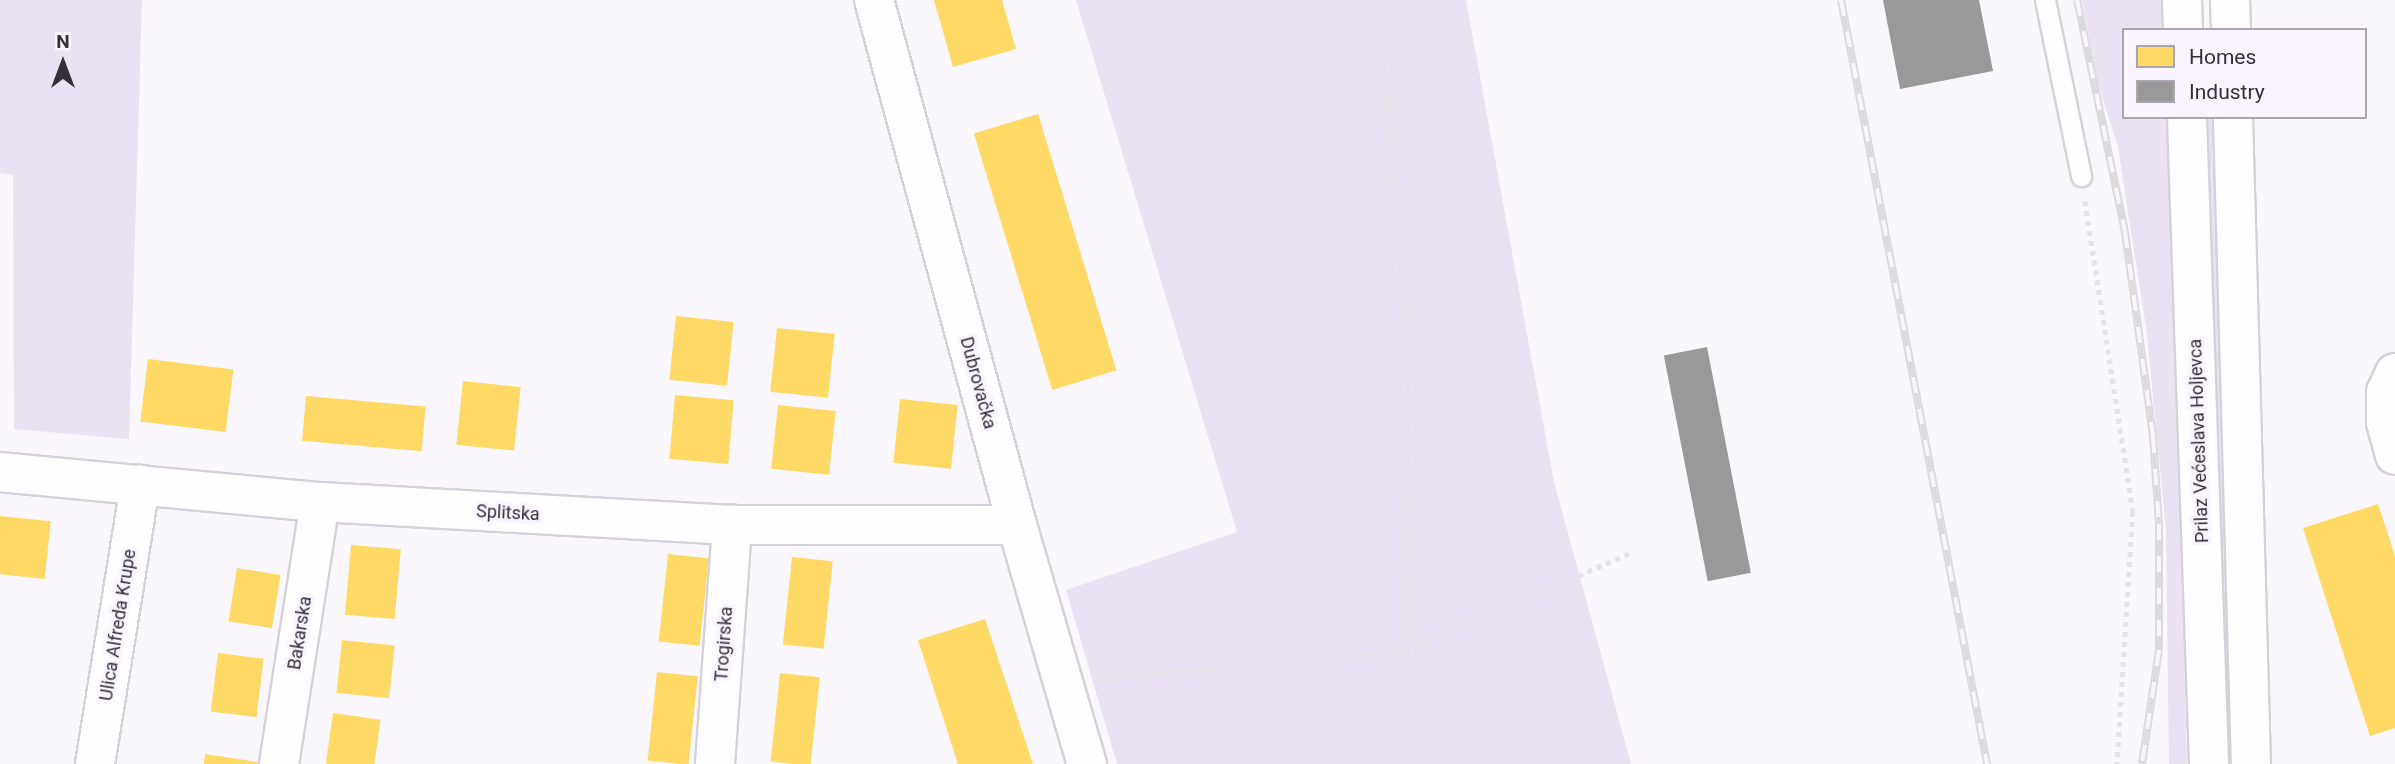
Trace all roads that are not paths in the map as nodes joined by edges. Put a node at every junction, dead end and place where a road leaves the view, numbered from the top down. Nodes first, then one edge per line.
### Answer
1 (874, 0) edge
2 (2045, 0) edge
3 (2182, 0) edge
4 (2230, 0) edge
5 (2183, 28) edge
6 (2231, 28) edge
7 (2187, 119) edge
8 (2233, 119) edge
9 (2081, 176) road end
10 (2395, 373) edge
11 (2395, 455) edge
12 (0, 472) edge
13 (141, 485) junction
14 (320, 502) junction
15 (732, 525) junction
16 (1017, 525) junction
17 (95, 764) edge
18 (279, 764) edge
19 (715, 764) edge
20 (1087, 764) edge
21 (2209, 764) edge
22 (2251, 764) edge

1 - 16 main road, Dubrovačka
2 - 9 lane
3 - 5 main road
4 - 6 main road
7 - 21 main road, Prilaz Većeslava Holjevca
8 - 22 main road
10 - 11 main road
12 - 13 main road, Splitska
13 - 14 main road, Splitska
13 - 17 main road, Ulica Alfreda Krupe
14 - 15 main road, Splitska
14 - 18 main road, Bakarska
15 - 16 main road, Splitska
15 - 19 main road, Trogirska
16 - 20 main road, Dubrovačka

